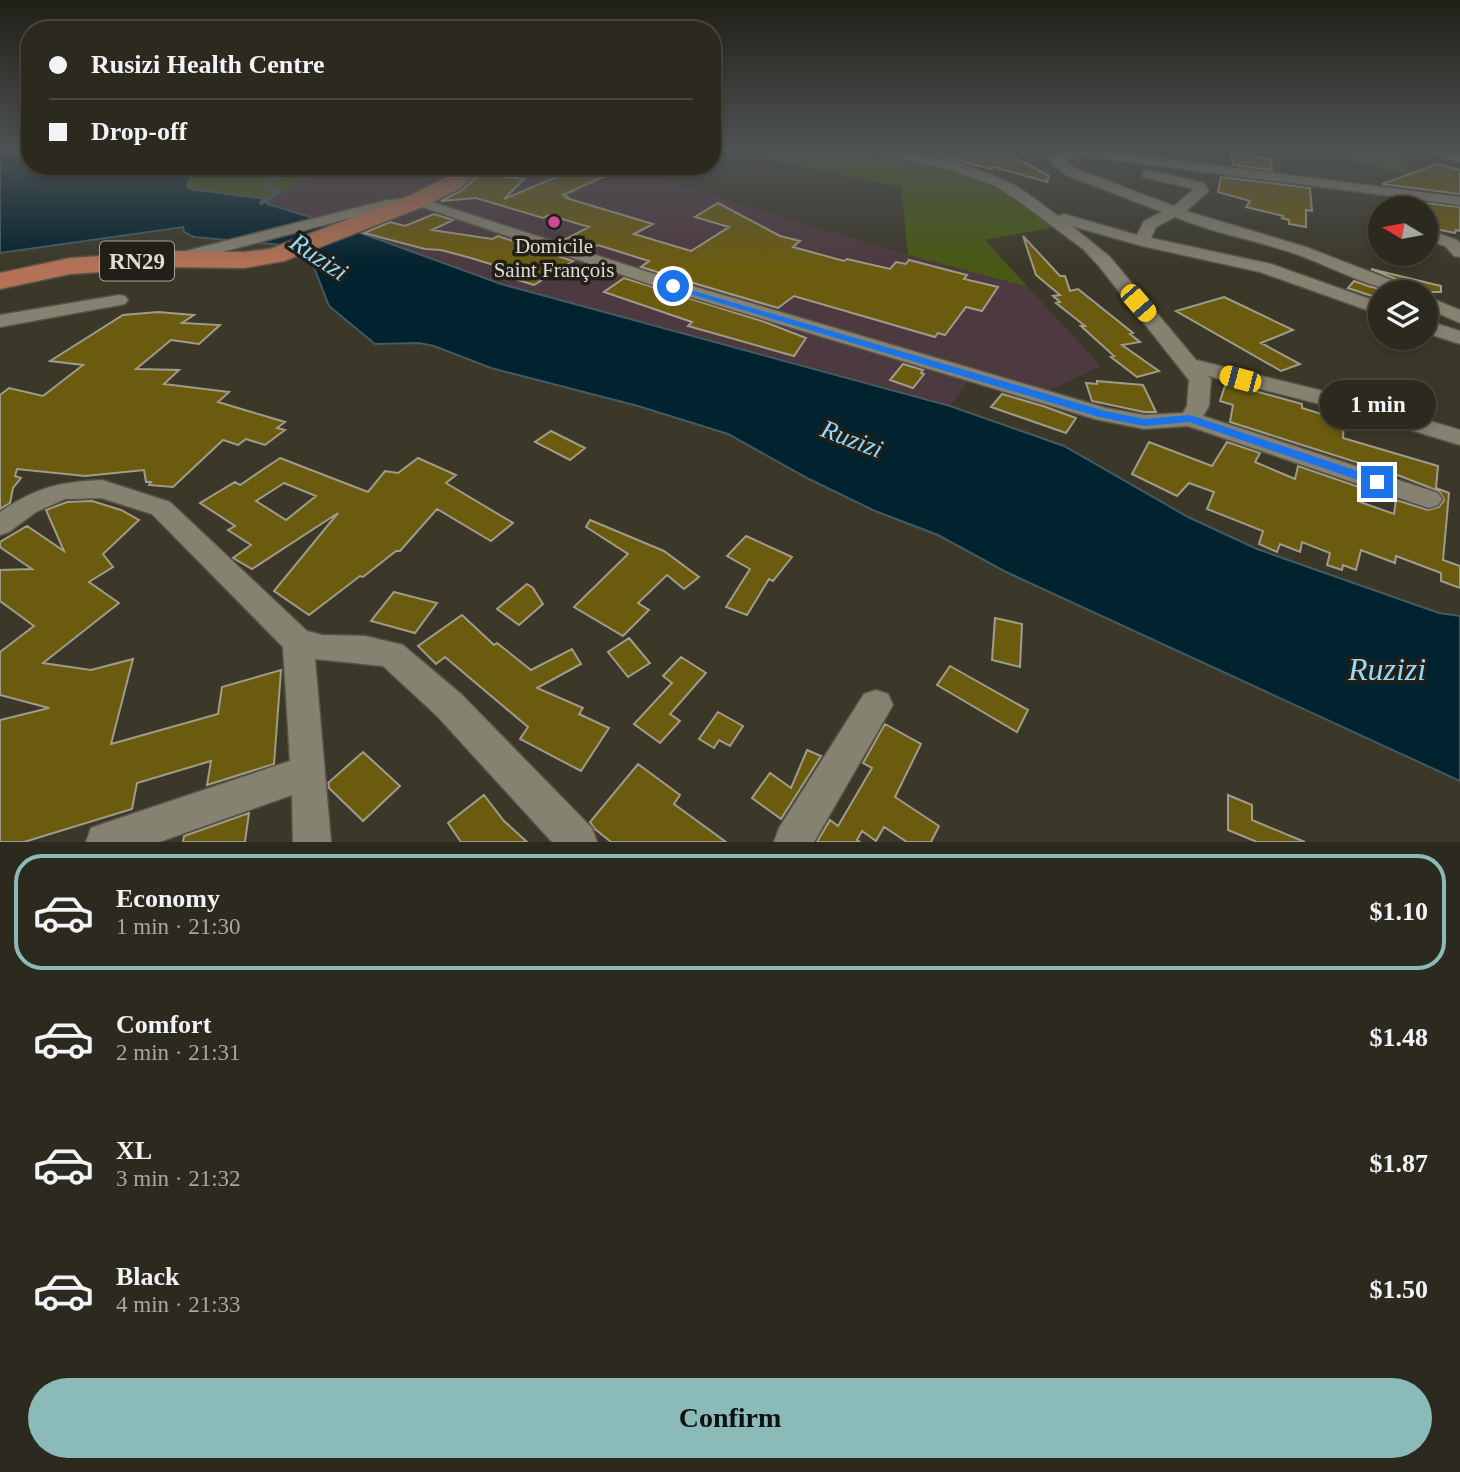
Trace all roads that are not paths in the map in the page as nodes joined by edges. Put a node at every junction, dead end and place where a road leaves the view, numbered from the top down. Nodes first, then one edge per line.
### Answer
1 (440, 189) edge
2 (1011, 189) edge
3 (1118, 189) edge
4 (1202, 189) edge
5 (1333, 189) edge
6 (1377, 196) edge
7 (417, 201) junction
8 (1438, 201) edge
9 (1460, 201) edge
10 (1038, 210) junction
11 (1177, 211) junction
12 (367, 215) junction
13 (1438, 238) edge
14 (1142, 241) junction
15 (1457, 245) edge
16 (176, 259) junction
17 (1376, 280) edge
18 (0, 281) edge
19 (119, 300) dead end
20 (1368, 304) edge
21 (1438, 307) edge
22 (1460, 317) edge
23 (0, 321) edge
24 (1438, 330) edge
25 (1460, 338) edge
26 (1190, 365) junction
27 (1190, 419) junction
28 (1460, 438) edge
29 (1429, 499) dead end
30 (0, 526) edge
31 (298, 642) junction
32 (876, 705) dead end
33 (309, 772) junction
34 (105, 842) edge
35 (312, 842) edge
36 (578, 842) edge
37 (793, 842) edge

1 - 7 main road
2 - 10 street
3 - 11 street
4 - 11 street
5 - 6 street
7 - 12 main road
7 - 27 street
8 - 9 street
10 - 14 street
10 - 26 street
11 - 14 street
11 - 17 street
12 - 16 street
12 - 16 main road, RN29
13 - 15 street
14 - 20 street
16 - 18 main road, RN29
19 - 23 street
21 - 22 street
24 - 25 street
26 - 27 street
26 - 28 street
27 - 29 street
30 - 31 street
31 - 33 street
31 - 36 street
32 - 37 street
33 - 34 street
33 - 35 street

